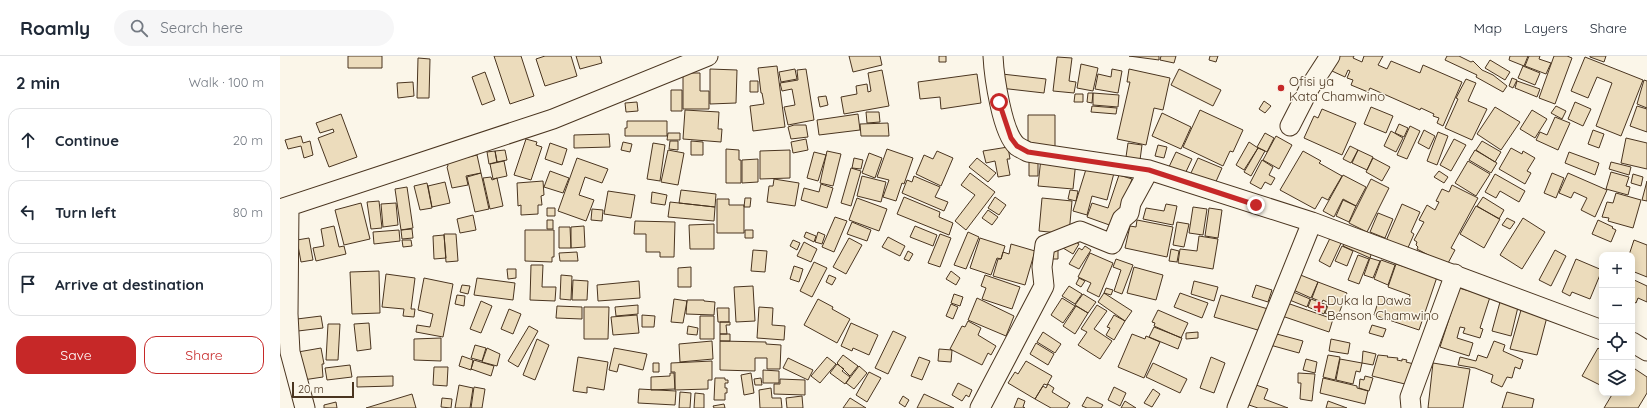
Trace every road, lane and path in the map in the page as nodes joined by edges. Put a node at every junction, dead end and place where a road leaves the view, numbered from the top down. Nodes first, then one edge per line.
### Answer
1 (708, 56) edge
2 (993, 56) edge
3 (1330, 56) edge
4 (1290, 126) dead end
5 (1149, 170) junction
6 (285, 208) edge
7 (1312, 222) junction
8 (1455, 274) junction
9 (1599, 329) edge
10 (1635, 344) edge
11 (1647, 351) edge
12 (305, 408) edge
13 (980, 408) edge
14 (1238, 408) edge
15 (1411, 408) edge

1 - 6 street
2 - 5 street
3 - 4 street
5 - 7 street
5 - 13 street
6 - 12 street
7 - 8 street
7 - 14 street
8 - 9 street
8 - 15 street
10 - 11 street

